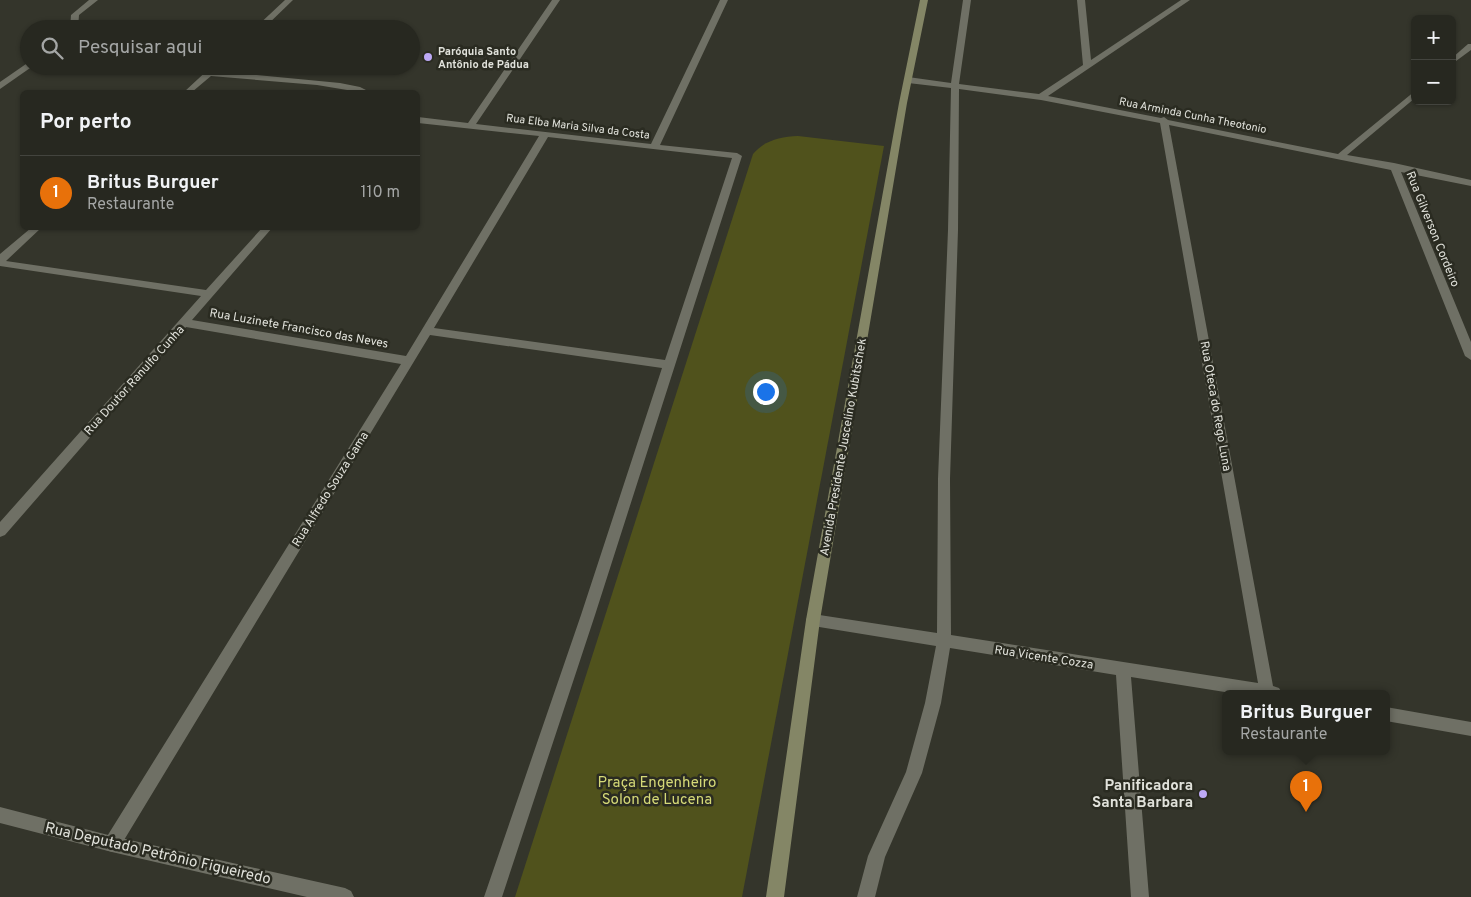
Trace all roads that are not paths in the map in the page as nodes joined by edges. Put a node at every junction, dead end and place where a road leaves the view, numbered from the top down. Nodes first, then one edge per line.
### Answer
1 (94, 0) edge
2 (290, 0) edge
3 (556, 0) edge
4 (724, 0) edge
5 (924, 0) edge
6 (967, 0) edge
7 (1081, 0) edge
8 (1186, 0) edge
9 (73, 20) edge
10 (268, 20) edge
11 (1471, 46) edge
12 (1454, 60) edge
13 (1087, 66) junction
14 (20, 72) edge
15 (207, 75) edge
16 (229, 75) edge
17 (908, 80) junction
18 (0, 86) edge
19 (955, 86) junction
20 (190, 90) edge
21 (362, 90) edge
22 (1411, 96) edge
23 (1041, 97) junction
24 (420, 120) edge
25 (1164, 120) junction
26 (470, 126) junction
27 (546, 134) junction
28 (654, 147) junction
29 (1341, 156) junction
30 (1394, 166) junction
31 (1471, 183) edge
32 (34, 230) edge
33 (265, 230) edge
34 (0, 261) edge
35 (210, 294) junction
36 (185, 323) junction
37 (427, 331) junction
38 (1471, 356) edge
39 (409, 361) junction
40 (670, 365) junction
41 (0, 531) edge
42 (814, 620) junction
43 (944, 642) junction
44 (1123, 669) junction
45 (1252, 690) edge
46 (1269, 690) edge
47 (1390, 715) edge
48 (1471, 729) edge
49 (0, 815) edge
50 (112, 844) junction
51 (324, 895) edge
52 (345, 897) edge
53 (493, 897) edge
54 (775, 897) edge
55 (866, 897) edge
56 (1140, 897) edge

1 - 9 street
2 - 10 street
3 - 26 street
4 - 28 street
5 - 17 main road, Avenida Presidente Juscelino Kubitschek
6 - 19 street
7 - 13 street
8 - 13 street
11 - 12 street
13 - 23 street
14 - 18 street
15 - 20 street
16 - 21 street
17 - 19 street, Rua Arminda Cunha Theotonio
17 - 42 main road, Avenida Presidente Juscelino Kubitschek
19 - 23 street, Rua Arminda Cunha Theotonio
19 - 43 street
22 - 29 street
23 - 25 street, Rua Arminda Cunha Theotonio
24 - 26 street, Rua Elba Maria Silva da Costa
25 - 29 street, Rua Arminda Cunha Theotonio
25 - 46 street, Rua Oteca do Rego Luna
26 - 27 street, Rua Elba Maria Silva da Costa
27 - 28 street, Rua Elba Maria Silva da Costa
27 - 37 street, Rua Alfredo Souza Gama
28 - 40 street, Rua Elba Maria Silva da Costa
29 - 30 street, Rua Arminda Cunha Theotonio
30 - 31 street, Rua Arminda Cunha Theotonio
30 - 38 street, Rua Gilverson Cordeiro
32 - 34 street
33 - 35 street, Rua Doutor Ranulfo Cunha
34 - 35 street
35 - 36 street, Rua Doutor Ranulfo Cunha
36 - 39 street, Rua Luzinete Francisco das Neves
36 - 41 street, Rua Doutor Ranulfo Cunha
37 - 39 street, Rua Alfredo Souza Gama
37 - 40 street
39 - 50 street, Rua Alfredo Souza Gama
40 - 53 street
42 - 43 street, Rua Vicente Cozza
42 - 54 main road, Avenida Presidente Juscelino Kubitschek
43 - 44 street, Rua Vicente Cozza
43 - 55 street
44 - 45 street, Rua Vicente Cozza
44 - 56 street
47 - 48 street
49 - 50 street, Rua Deputado Petrônio Figueiredo
50 - 51 street, Rua Deputado Petrônio Figueiredo
51 - 52 street, Rua Deputado Petrônio Figueiredo

